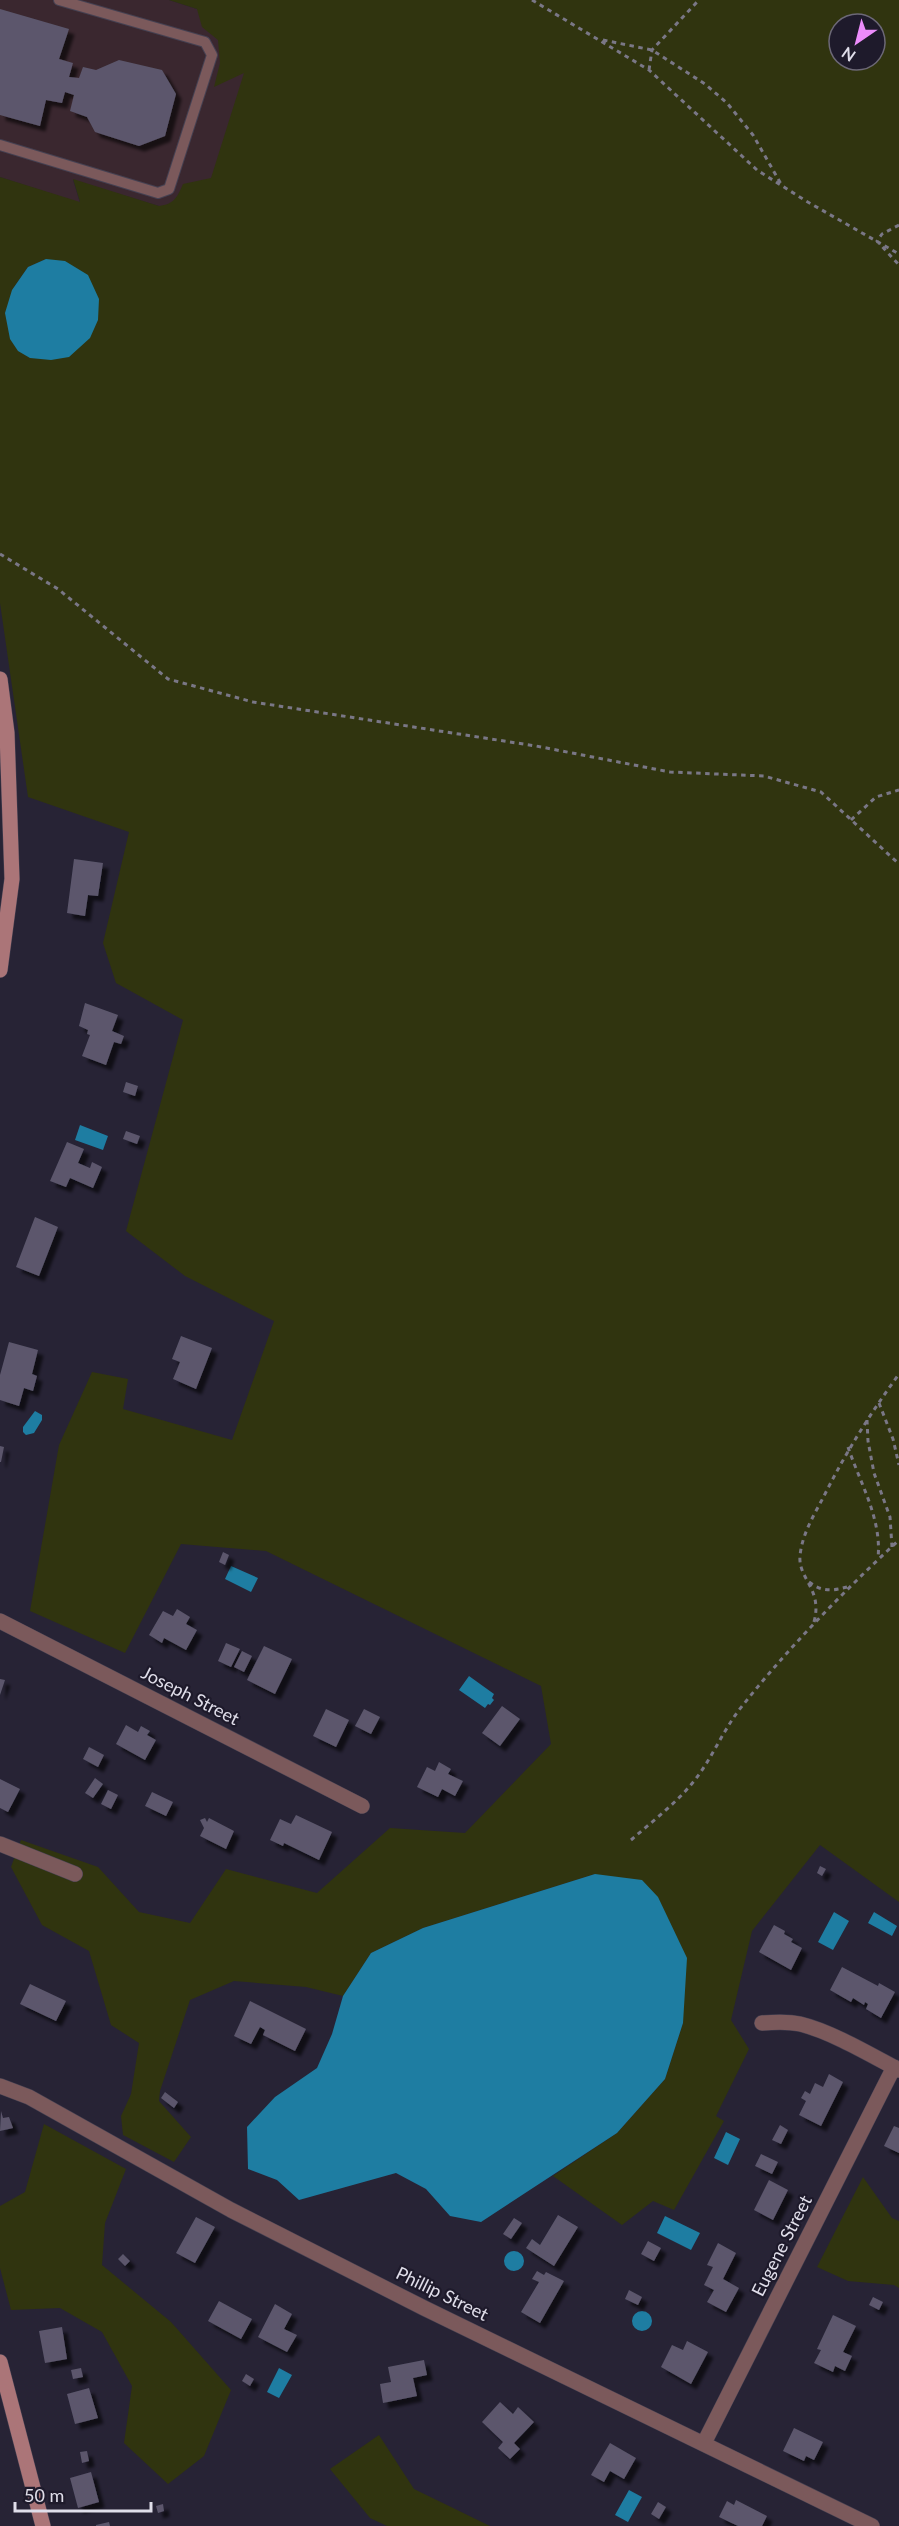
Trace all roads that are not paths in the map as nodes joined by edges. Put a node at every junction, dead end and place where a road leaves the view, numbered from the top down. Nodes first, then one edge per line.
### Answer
1 (59, 0) edge
2 (0, 145) edge
3 (0, 679) edge
4 (0, 970) edge
5 (0, 1621) edge
6 (362, 1806) dead end
7 (0, 1844) edge
8 (75, 1874) dead end
9 (762, 2023) dead end
10 (896, 2068) edge
11 (0, 2086) edge
12 (0, 2362) edge
13 (704, 2444) junction
14 (43, 2526) edge
15 (872, 2526) edge

1 - 2 lane
3 - 4 main road
5 - 6 street, Joseph Street
7 - 8 street
9 - 10 street
10 - 13 street, Eugene Street
11 - 13 street, Phillip Street
12 - 14 main road
13 - 15 street, Phillip Street

